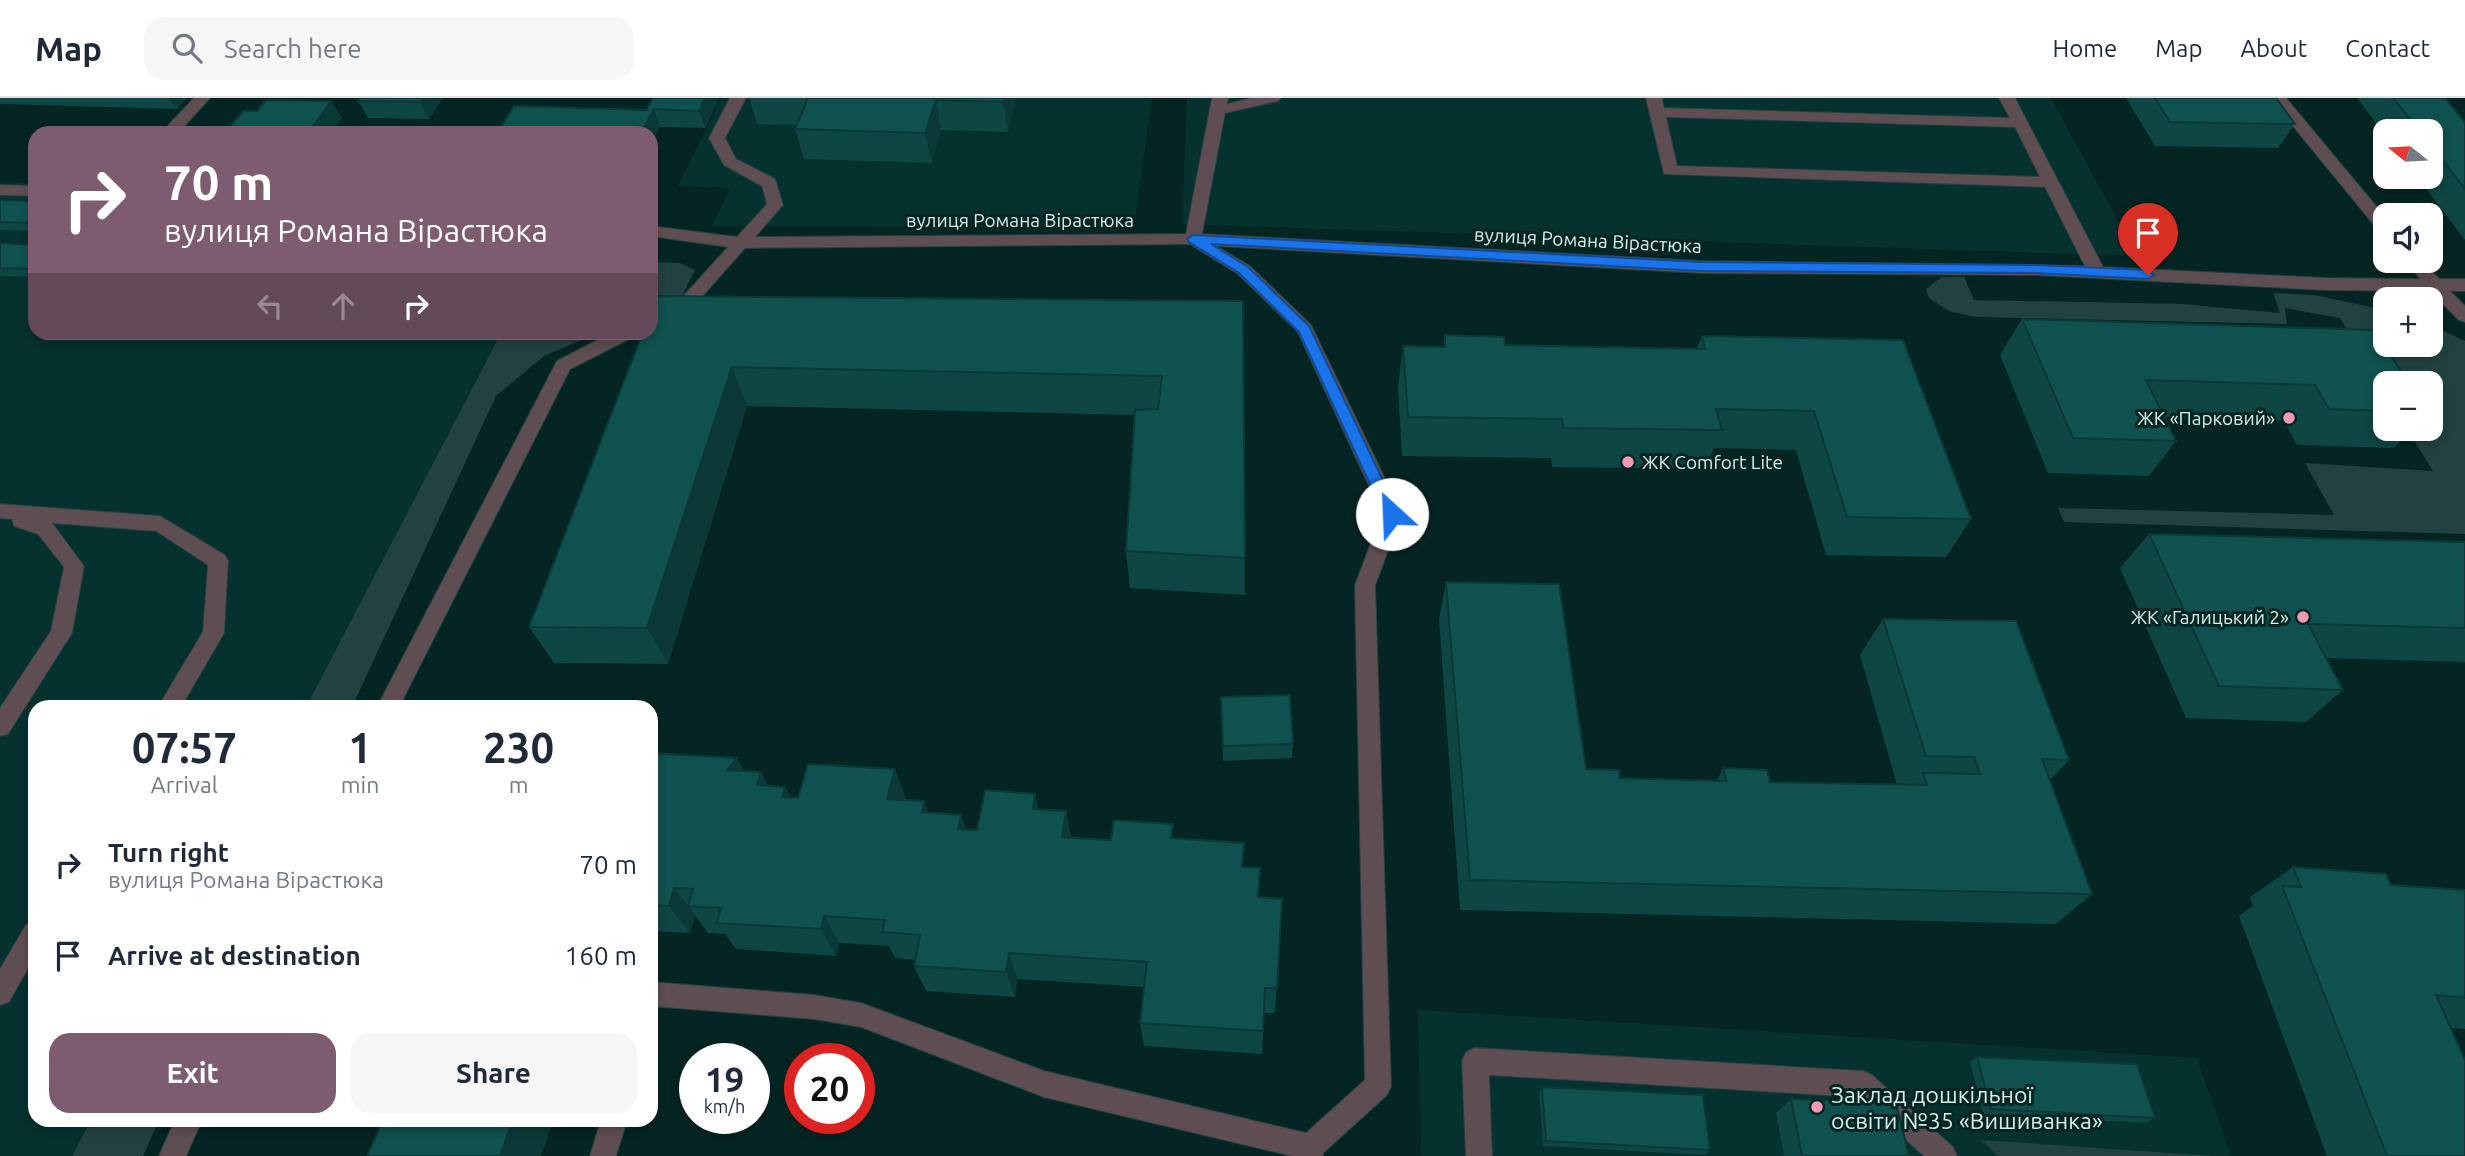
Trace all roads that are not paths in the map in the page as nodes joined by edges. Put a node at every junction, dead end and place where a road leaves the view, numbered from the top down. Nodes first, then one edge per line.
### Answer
1 (202, 98) edge
2 (738, 98) edge
3 (1273, 98) edge
4 (2007, 98) edge
5 (2278, 98) edge
6 (1219, 104) edge
7 (1655, 105) edge
8 (2020, 123) junction
9 (176, 126) edge
10 (2050, 182) junction
11 (0, 190) edge
12 (28, 191) edge
13 (2373, 213) edge
14 (658, 232) edge
15 (1193, 239) junction
16 (740, 243) junction
17 (2097, 272) junction
18 (2424, 273) edge
19 (2434, 285) junction
20 (2465, 285) edge
21 (2465, 316) edge
22 (658, 318) edge
23 (613, 340) edge
24 (0, 513) edge
25 (173, 700) edge
26 (392, 700) edge
27 (0, 727) edge
28 (28, 945) edge
29 (0, 992) edge
30 (658, 996) edge
31 (186, 1127) edge
32 (612, 1127) edge
33 (1310, 1152) edge
34 (172, 1156) edge
35 (603, 1156) edge
36 (1479, 1156) edge
37 (1944, 1156) edge

1 - 9 street
2 - 16 street
3 - 6 street
4 - 8 street
5 - 13 street
6 - 15 street
7 - 8 street
7 - 10 street
8 - 10 street
10 - 17 street
11 - 12 street
14 - 16 street, вулиця Романа Вірастюка
15 - 16 street, вулиця Романа Вірастюка
15 - 17 street, вулиця Романа Вірастюка
15 - 33 street
16 - 22 street
17 - 19 street, вулиця Романа Вірастюка
18 - 19 street
19 - 20 street, вулиця Романа Вірастюка
19 - 21 street
23 - 26 street
24 - 25 street
24 - 27 street
28 - 29 street
30 - 33 street
31 - 34 street
32 - 35 street
36 - 37 street

